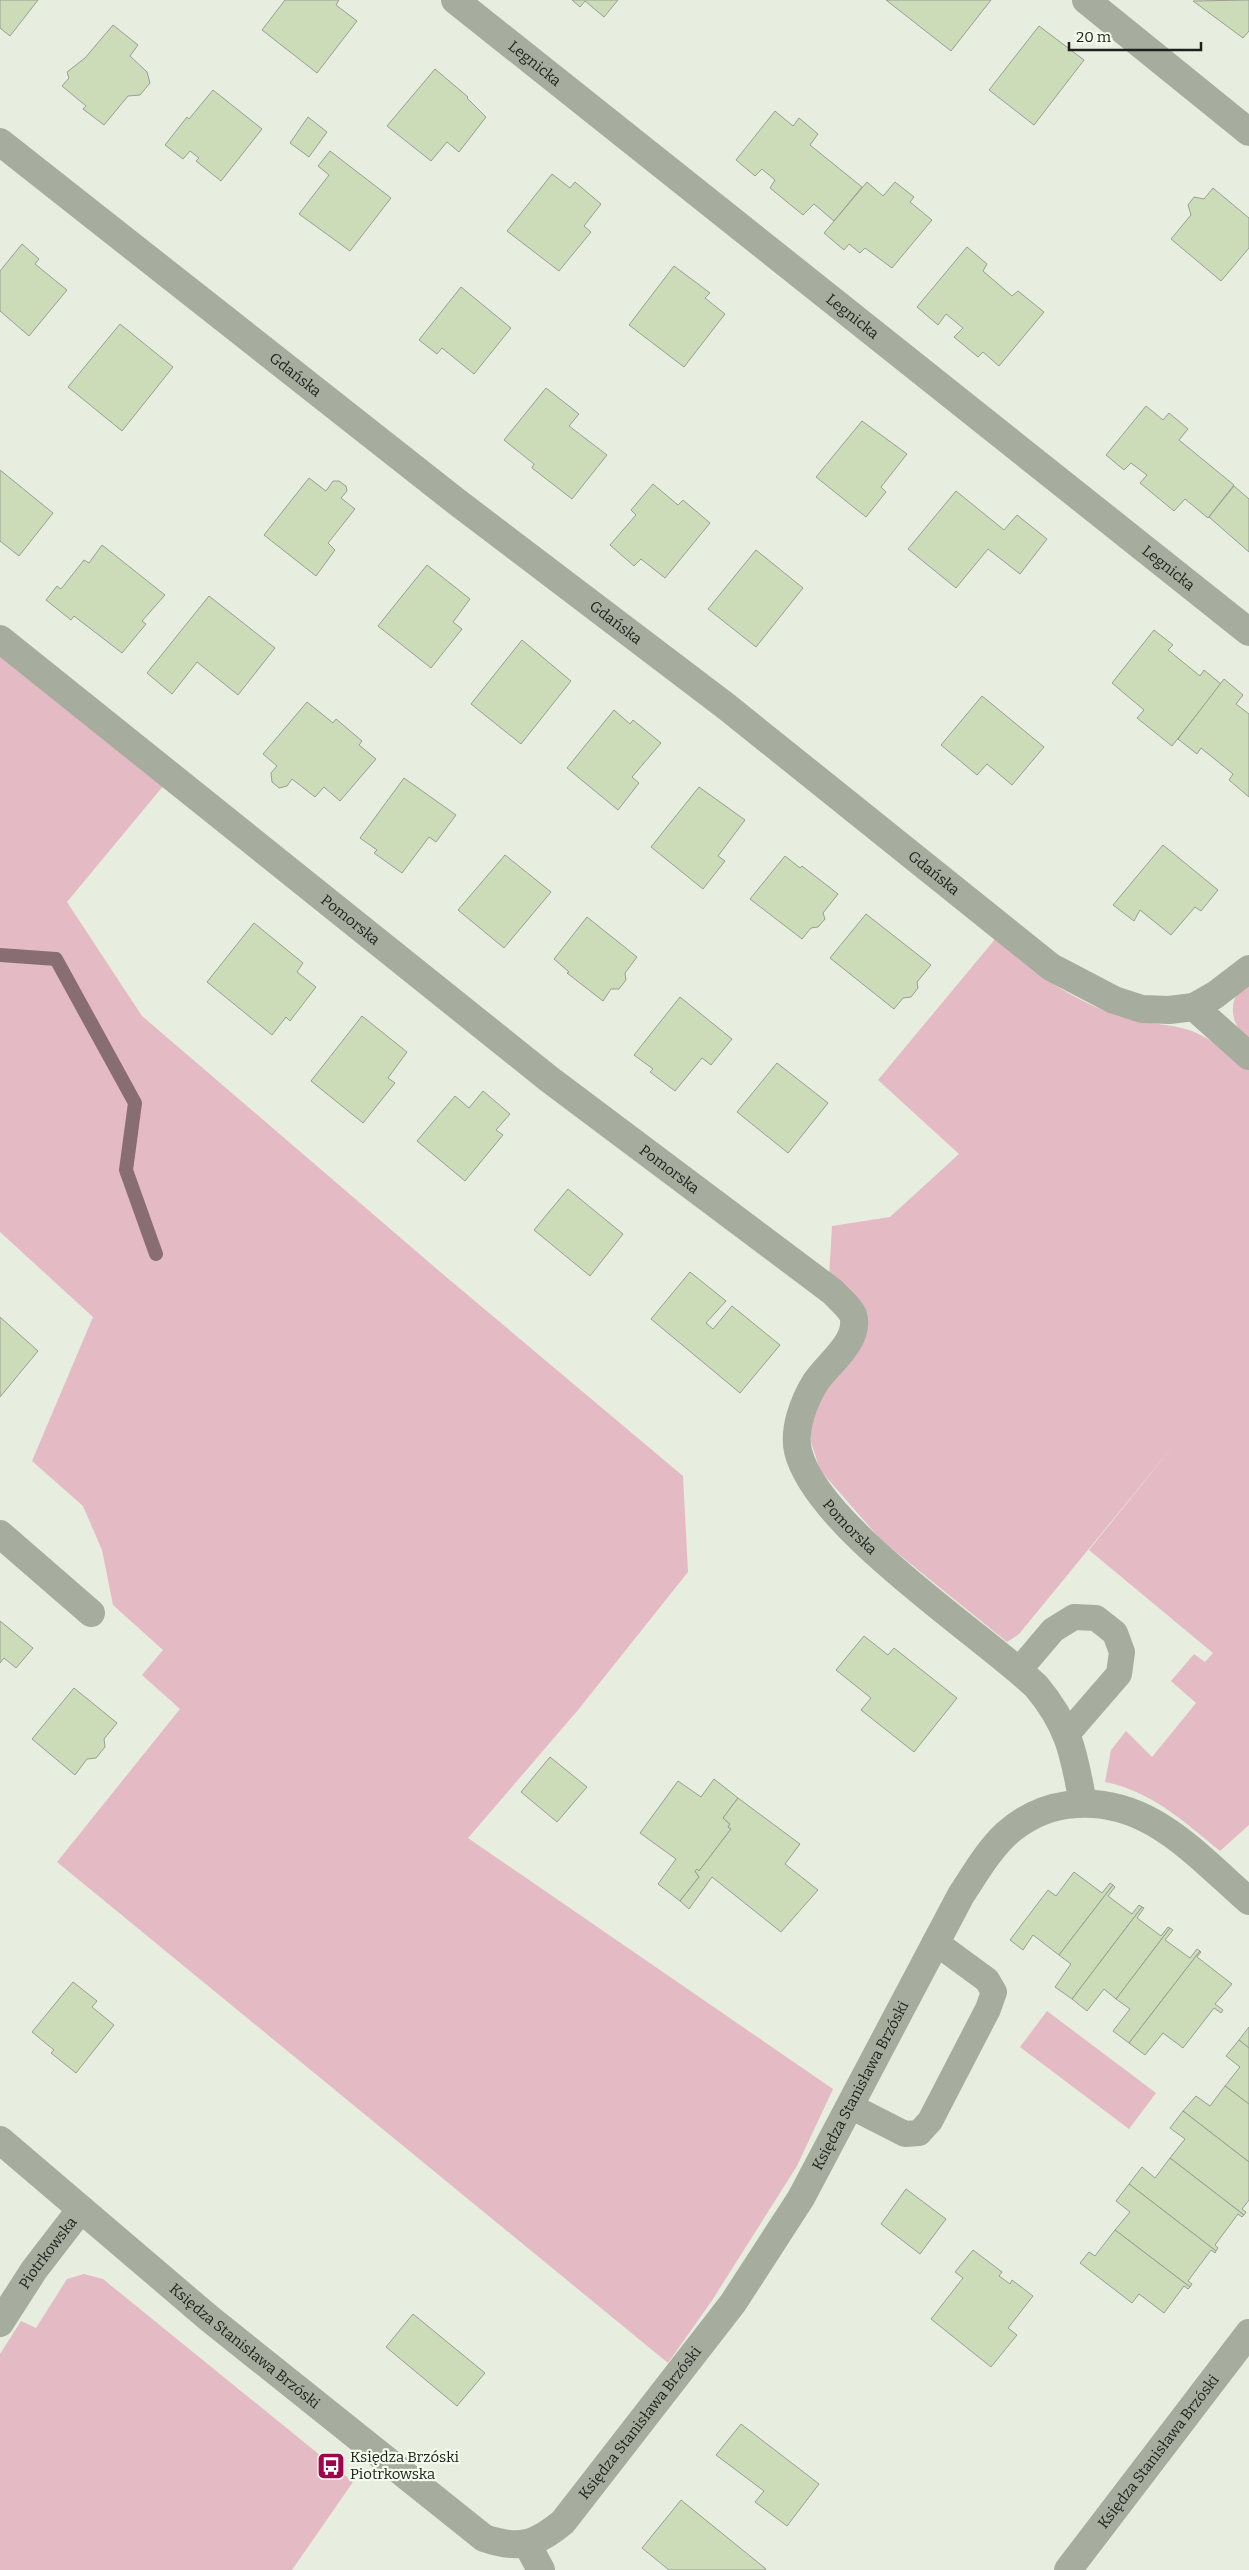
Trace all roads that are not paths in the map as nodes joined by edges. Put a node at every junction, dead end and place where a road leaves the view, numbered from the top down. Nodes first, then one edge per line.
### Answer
1 (455, 0) edge
2 (1086, 0) edge
3 (1249, 132) edge
4 (0, 142) edge
5 (1249, 632) edge
6 (0, 639) edge
7 (1249, 969) edge
8 (1194, 1007) junction
9 (1249, 1056) edge
10 (0, 1534) edge
11 (91, 1613) dead end
12 (1019, 1670) junction
13 (1068, 1733) junction
14 (1083, 1803) junction
15 (1249, 1901) edge
16 (935, 1942) junction
17 (850, 2106) junction
18 (0, 2140) edge
19 (81, 2209) junction
20 (0, 2323) edge
21 (1249, 2333) edge
22 (527, 2544) junction
23 (541, 2570) edge
24 (1068, 2570) edge

1 - 5 street, Legnicka
2 - 3 street
4 - 8 street, Gdańska
6 - 12 street, Pomorska
7 - 8 street
8 - 9 street
10 - 11 street
12 - 13 street, Pomorska
12 - 13 lane
13 - 14 street, Pomorska
14 - 15 street, Księdza Stanisława Brzóski
14 - 16 street, Księdza Stanisława Brzóski
16 - 17 street, Księdza Stanisława Brzóski
16 - 17 lane
17 - 22 street, Księdza Stanisława Brzóski
18 - 19 street, Księdza Stanisława Brzóski
19 - 20 street, Piotrkowska
19 - 22 street, Księdza Stanisława Brzóski
21 - 24 street, Księdza Stanisława Brzóski
22 - 23 street

